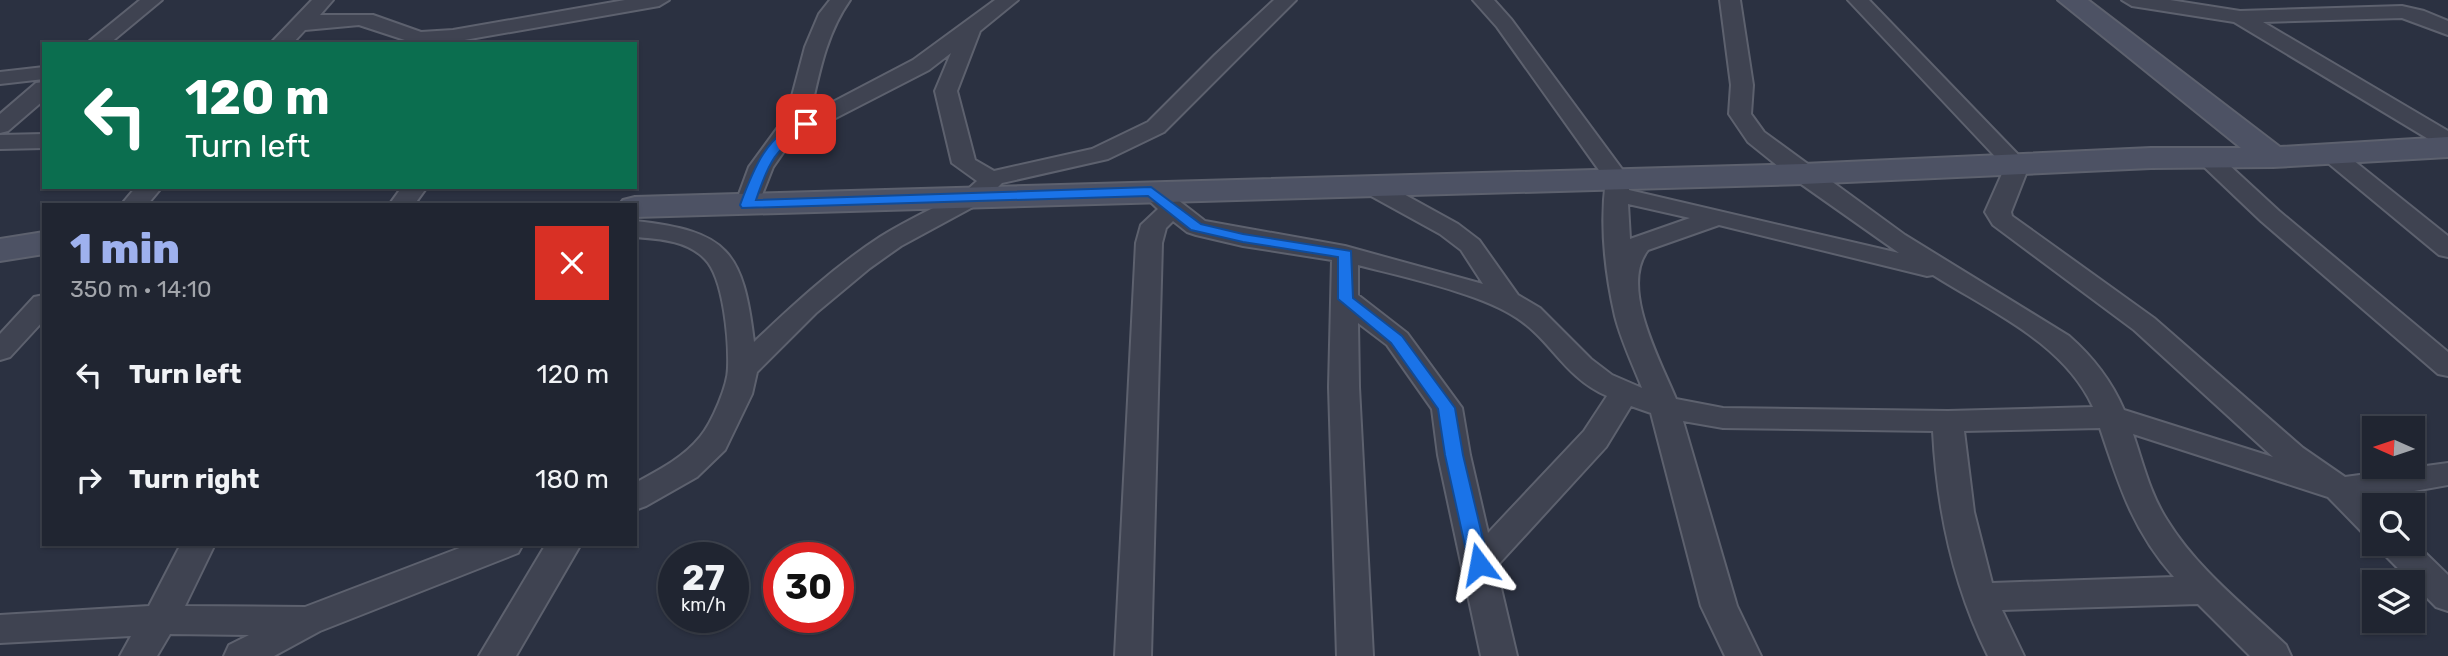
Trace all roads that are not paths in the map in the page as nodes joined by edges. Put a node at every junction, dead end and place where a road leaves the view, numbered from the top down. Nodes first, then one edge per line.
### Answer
1 (152, 0) edge
2 (323, 0) edge
3 (659, 0) edge
4 (840, 0) edge
5 (1008, 0) edge
6 (1286, 0) edge
7 (1730, 0) edge
8 (1858, 0) edge
9 (2071, 0) edge
10 (2132, 0) edge
11 (1485, 4) edge
12 (2240, 17) junction
13 (530, 24) junction
14 (298, 25) junction
15 (971, 28) junction
16 (2448, 29) edge
17 (99, 42) edge
18 (282, 42) edge
19 (517, 42) edge
20 (42, 73) edge
21 (0, 78) edge
22 (42, 90) edge
23 (0, 126) edge
24 (784, 136) junction
25 (42, 141) edge
26 (2448, 141) edge
27 (0, 142) edge
28 (2448, 148) edge
29 (2330, 153) junction
30 (2273, 157) junction
31 (2208, 158) junction
32 (2017, 166) junction
33 (1803, 174) junction
34 (1371, 186) junction
35 (984, 187) junction
36 (1617, 187) junction
37 (148, 189) edge
38 (413, 189) edge
39 (1163, 200) junction
40 (135, 203) edge
41 (403, 203) edge
42 (747, 205) junction
43 (637, 207) edge
44 (1718, 217) junction
45 (637, 229) edge
46 (42, 243) edge
47 (2448, 249) edge
48 (0, 250) edge
49 (1345, 254) junction
50 (1950, 274) junction
51 (1624, 289) junction
52 (1346, 299) junction
53 (1508, 301) junction
54 (42, 305) edge
55 (0, 351) edge
56 (2448, 367) edge
57 (743, 369) junction
58 (1624, 393) junction
59 (1664, 406) junction
60 (2113, 417) junction
61 (1948, 421) junction
62 (2448, 474) edge
63 (2339, 489) junction
64 (637, 497) edge
65 (2362, 511) edge
66 (197, 546) edge
67 (501, 546) edge
68 (563, 546) edge
69 (2407, 556) edge
70 (1479, 564) junction
71 (2207, 590) junction
72 (1979, 597) junction
73 (2448, 597) edge
74 (160, 620) junction
75 (307, 621) junction
76 (0, 629) edge
77 (138, 656) edge
78 (242, 656) edge
79 (497, 656) edge
80 (1133, 656) edge
81 (1355, 656) edge
82 (1499, 656) edge
83 (1743, 656) edge
84 (2006, 656) edge
85 (2273, 656) edge

1 - 17 street
2 - 14 street
3 - 13 street
4 - 24 street
5 - 15 street
6 - 35 street
7 - 33 street
8 - 32 street
9 - 30 street
10 - 12 street
11 - 36 street
12 - 16 street
12 - 26 street
13 - 14 street
13 - 19 street
14 - 18 street
15 - 24 street
15 - 35 street
20 - 21 street
22 - 23 street
24 - 42 street
25 - 27 street
28 - 29 street
29 - 30 street
29 - 47 street
30 - 31 street
31 - 32 street
31 - 56 street
32 - 33 street
32 - 63 street
33 - 36 street
33 - 50 street
34 - 36 street
34 - 39 street
34 - 53 street
35 - 39 street
35 - 42 street
35 - 57 street
36 - 44 street
36 - 51 street
37 - 40 street
38 - 41 street
39 - 49 street
39 - 80 street
42 - 43 street
44 - 50 street
44 - 51 street
45 - 57 street
46 - 48 street
49 - 52 street
49 - 53 street
50 - 60 street
51 - 59 street
52 - 70 street
52 - 81 street
53 - 58 street
54 - 55 street
57 - 64 street
58 - 59 street
58 - 70 street
59 - 61 street
59 - 83 street
60 - 61 street
60 - 63 street
60 - 71 street
61 - 72 street
62 - 63 street
63 - 65 street
66 - 74 street
67 - 75 street
68 - 79 street
69 - 73 street
70 - 82 street
71 - 72 street
71 - 85 street
72 - 84 street
74 - 75 street
74 - 76 street
74 - 77 street
75 - 78 street

